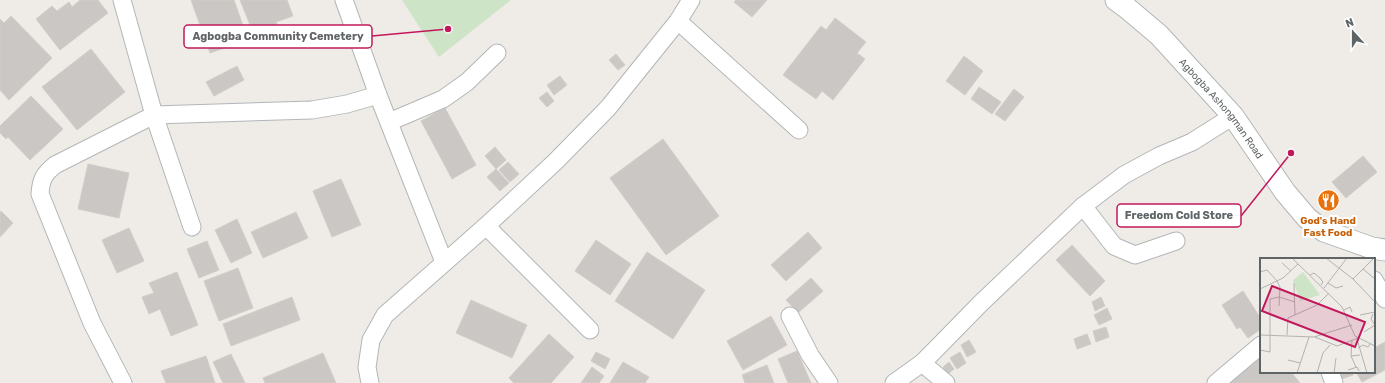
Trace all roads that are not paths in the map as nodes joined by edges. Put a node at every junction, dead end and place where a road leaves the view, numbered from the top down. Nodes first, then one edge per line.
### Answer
1 (122, 0) edge
2 (344, 0) edge
3 (691, 0) edge
4 (1116, 0) edge
5 (678, 20) junction
6 (497, 53) dead end
7 (378, 95) junction
8 (154, 115) junction
9 (1233, 116) junction
10 (389, 122) junction
11 (799, 130) dead end
12 (1083, 206) junction
13 (486, 226) junction
14 (192, 227) dead end
15 (1176, 241) dead end
16 (1375, 252) edge
17 (444, 262) junction
18 (1375, 282) edge
19 (1385, 299) edge
20 (790, 316) dead end
21 (590, 330) dead end
22 (1260, 346) edge
23 (922, 363) junction
24 (1330, 373) edge
25 (123, 383) edge
26 (370, 383) edge
27 (829, 383) edge
28 (894, 383) edge
29 (946, 383) edge
30 (1216, 383) edge
31 (1334, 383) edge

1 - 8 street
2 - 7 street
3 - 5 street
4 - 9 street, Agbogba Ashongman Road
5 - 11 street
5 - 13 street
6 - 10 street
7 - 8 street
7 - 10 street
8 - 14 street
8 - 25 street
9 - 12 street
9 - 16 street, Agbogba Ashongman Road
10 - 17 street
12 - 15 street
12 - 23 street
13 - 17 street
13 - 21 street
17 - 26 street
18 - 19 street
20 - 27 street
22 - 30 street
23 - 28 street
23 - 29 street
24 - 31 street

